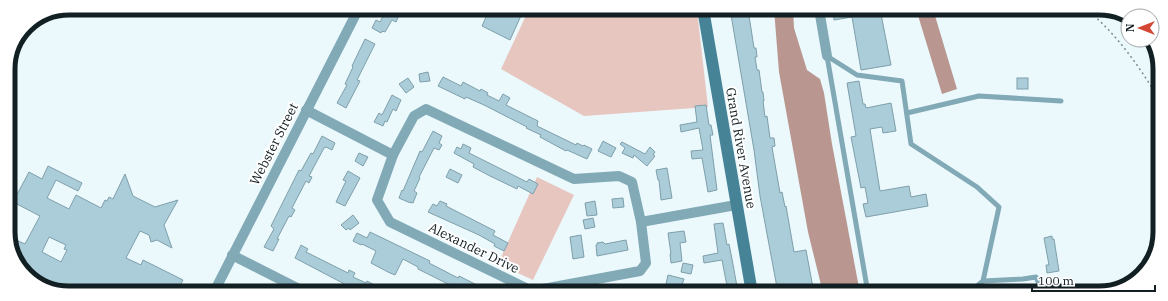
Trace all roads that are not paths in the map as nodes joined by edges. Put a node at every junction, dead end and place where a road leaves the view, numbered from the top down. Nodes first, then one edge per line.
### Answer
1 (354, 15) edge
2 (704, 15) edge
3 (820, 15) edge
4 (827, 56) junction
5 (1062, 101) dead end
6 (306, 110) junction
7 (907, 113) junction
8 (393, 155) junction
9 (736, 205) junction
10 (641, 222) junction
11 (232, 255) junction
12 (983, 281) junction
13 (217, 286) edge
14 (293, 286) edge
15 (520, 286) edge
16 (561, 286) edge
17 (751, 286) edge
18 (867, 286) edge
19 (978, 286) edge
20 (1040, 286) edge

1 - 6 street, Webster Street
2 - 9 street, Grand River Avenue
3 - 4 street
4 - 7 lane
4 - 18 lane
5 - 7 lane
6 - 8 street
6 - 11 street, Webster Street
7 - 12 lane
8 - 10 street, Alexander Drive
8 - 15 street, Alexander Drive
9 - 10 street
9 - 17 street, Grand River Avenue
10 - 16 street, Alexander Drive
11 - 13 street, Webster Street
11 - 14 street
12 - 19 lane
12 - 20 lane

